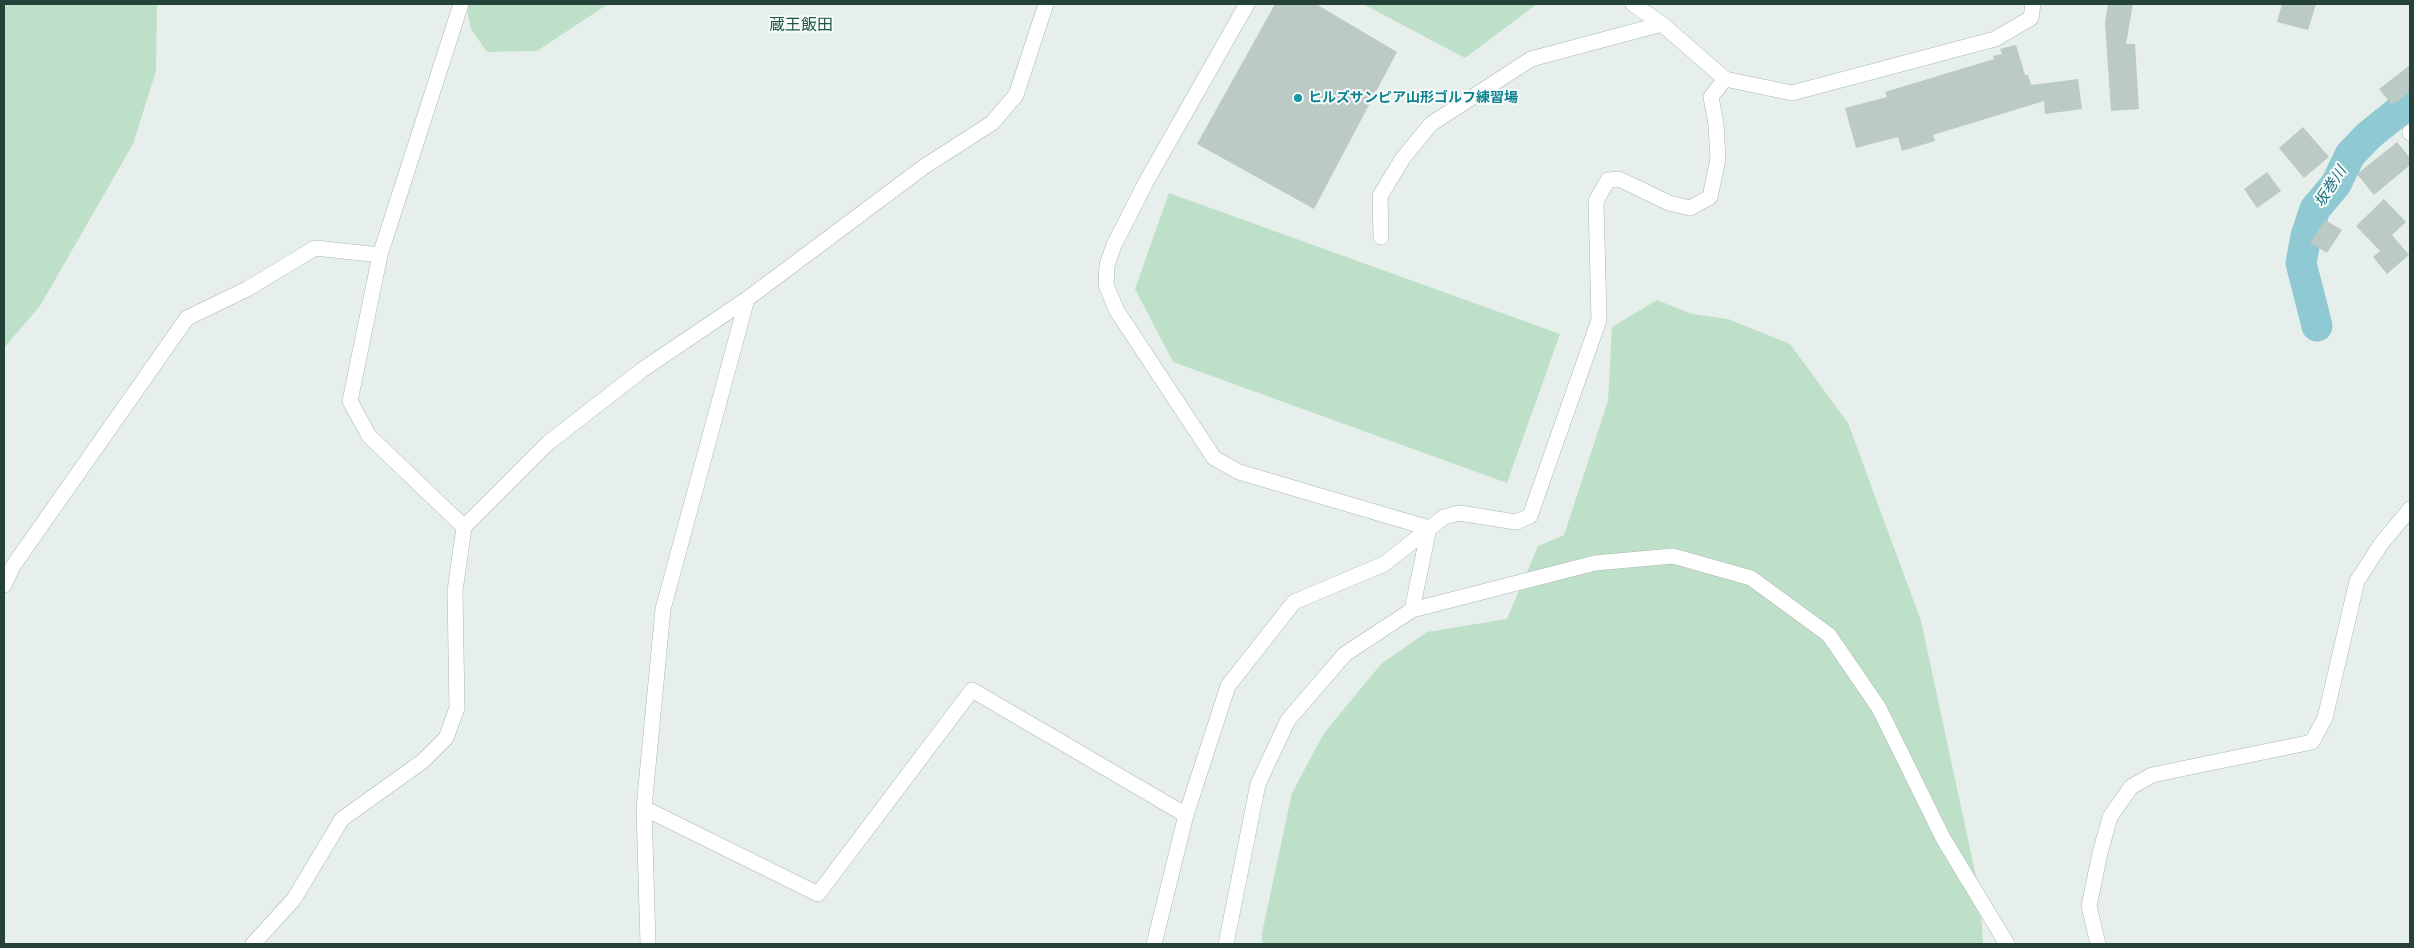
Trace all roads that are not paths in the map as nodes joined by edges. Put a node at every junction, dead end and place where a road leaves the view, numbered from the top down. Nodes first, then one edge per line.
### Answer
1 (461, 4) edge
2 (1046, 4) edge
3 (1247, 4) edge
4 (1633, 4) edge
5 (2033, 4) edge
6 (1662, 24) junction
7 (1725, 79) junction
8 (1381, 237) dead end
9 (380, 255) junction
10 (747, 299) junction
11 (2410, 509) edge
12 (464, 527) junction
13 (1429, 528) junction
14 (4, 585) edge
15 (1412, 610) junction
16 (644, 808) junction
17 (1186, 814) junction
18 (253, 944) edge
19 (648, 944) edge
20 (1154, 944) edge
21 (1226, 944) edge
22 (2007, 944) edge
23 (2098, 944) edge

1 - 9 street
2 - 10 street
3 - 13 street
4 - 6 street
5 - 7 street
6 - 7 street
6 - 8 street
7 - 13 street
9 - 12 street
9 - 14 street
10 - 12 street
10 - 16 street
11 - 23 street
12 - 18 street
13 - 15 street
13 - 17 street
15 - 21 street
15 - 22 street
16 - 17 street
16 - 19 street
17 - 20 street

